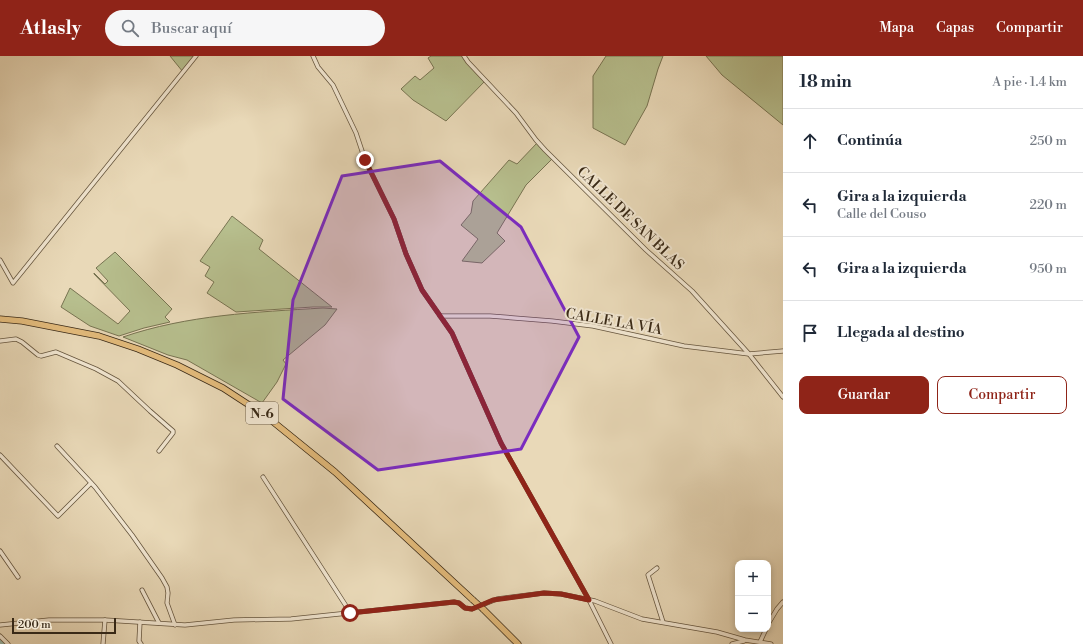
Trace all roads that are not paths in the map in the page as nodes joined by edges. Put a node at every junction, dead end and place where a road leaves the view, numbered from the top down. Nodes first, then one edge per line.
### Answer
1 (196, 56) edge
2 (313, 56) edge
3 (464, 56) edge
4 (0, 260) edge
5 (440, 316) junction
6 (0, 320) edge
7 (0, 341) edge
8 (783, 351) edge
9 (749, 354) junction
10 (783, 397) edge
11 (57, 446) dead end
12 (158, 451) dead end
13 (0, 455) edge
14 (263, 477) dead end
15 (91, 483) junction
16 (0, 551) edge
17 (657, 568) dead end
18 (18, 576) dead end
19 (142, 590) dead end
20 (589, 600) junction
21 (783, 602) edge
22 (350, 613) junction
23 (771, 619) edge
24 (105, 620) junction
25 (140, 622) junction
26 (663, 622) junction
27 (160, 624) junction
28 (175, 624) junction
29 (0, 625) edge
30 (765, 632) edge
31 (0, 636) edge
32 (745, 640) junction
33 (760, 642) junction
34 (8, 644) edge
35 (103, 644) edge
36 (141, 644) edge
37 (518, 644) edge
38 (611, 644) edge
39 (732, 644) edge
40 (771, 644) edge

1 - 4 street
2 - 5 street
3 - 9 street, CALLE DE SAN BLAS
5 - 9 street, CALLE LA VÍA
5 - 20 street
6 - 37 highway, N-6, bridge
7 - 12 street
8 - 9 street, CALLE LA VÍA
9 - 10 street, CALLE DE SAN BLAS
11 - 15 street
13 - 15 street
14 - 22 street
15 - 28 street
16 - 18 street
17 - 26 street
19 - 27 street
20 - 22 street
20 - 26 street
20 - 38 street
21 - 23 street
22 - 28 street
24 - 25 street
24 - 29 street
24 - 35 street
25 - 27 street
25 - 36 street
26 - 32 street
27 - 28 street
30 - 33 street
31 - 34 street
32 - 33 street
32 - 39 street
33 - 40 street

